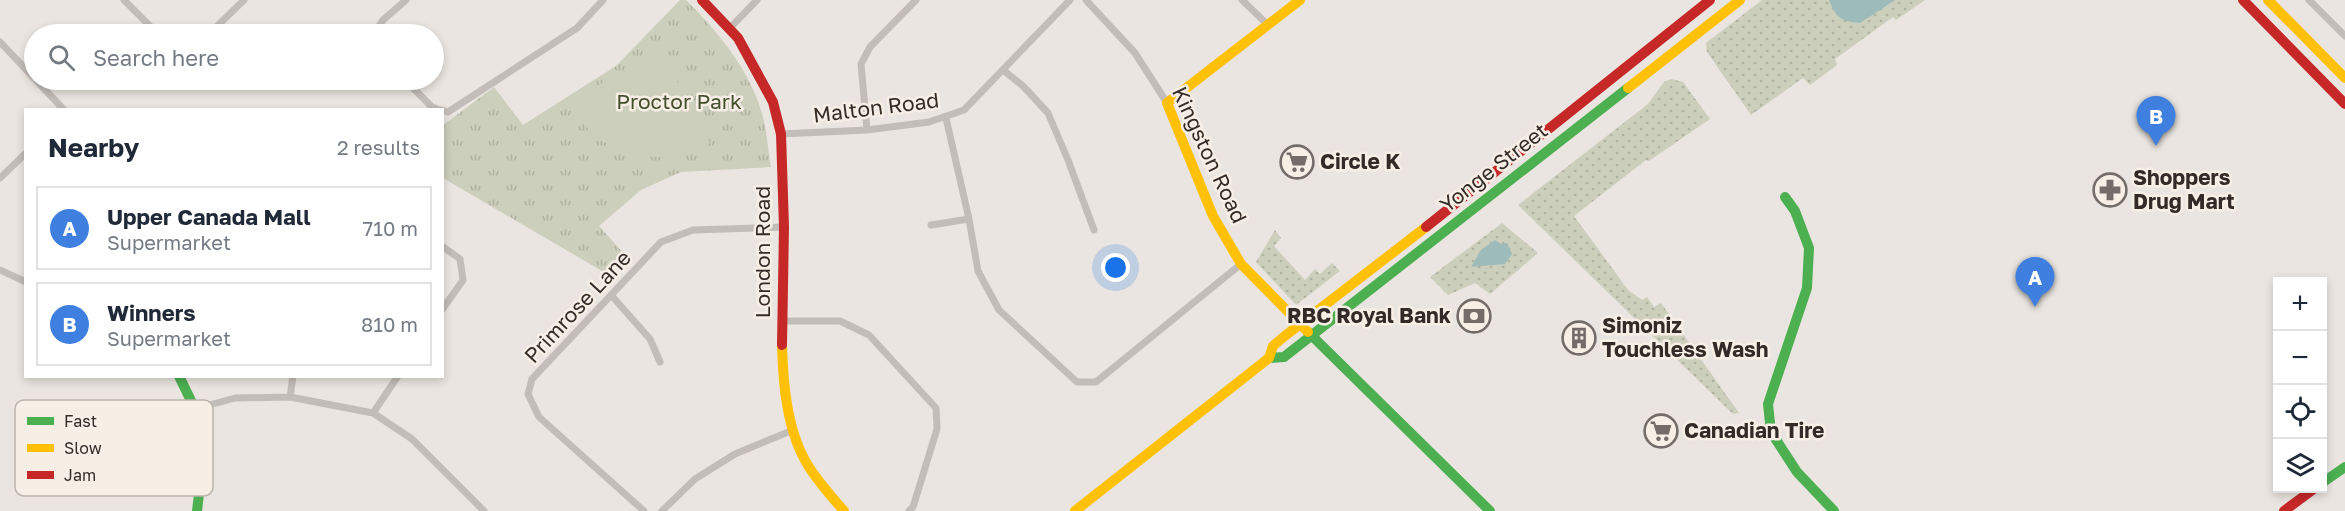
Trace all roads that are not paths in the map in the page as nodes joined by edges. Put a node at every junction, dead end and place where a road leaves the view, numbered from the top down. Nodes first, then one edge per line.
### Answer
1 (124, 0) edge
2 (244, 0) edge
3 (406, 0) edge
4 (603, 0) edge
5 (702, 0) edge
6 (757, 0) edge
7 (916, 0) edge
8 (1070, 0) edge
9 (1086, 0) edge
10 (1242, 0) edge
11 (1300, 0) edge
12 (1710, 0) edge
13 (1740, 0) edge
14 (2244, 0) edge
15 (2268, 0) edge
16 (2311, 1) edge
17 (148, 24) edge
18 (220, 24) edge
19 (380, 24) edge
20 (1268, 26) junction
21 (729, 29) junction
22 (2345, 36) edge
23 (0, 42) edge
24 (24, 67) edge
25 (1003, 70) junction
26 (2345, 78) edge
27 (45, 90) edge
28 (415, 90) edge
29 (1167, 103) junction
30 (2345, 104) edge
31 (62, 108) edge
32 (435, 108) edge
33 (444, 111) edge
34 (946, 118) junction
35 (867, 130) junction
36 (781, 134) junction
37 (24, 155) edge
38 (0, 178) edge
39 (1785, 197) dead end
40 (969, 219) junction
41 (931, 225) dead end
42 (784, 226) junction
43 (1094, 230) dead end
44 (444, 247) edge
45 (1241, 264) junction
46 (0, 270) edge
47 (24, 281) edge
48 (611, 295) junction
49 (444, 307) edge
50 (782, 321) junction
51 (1300, 324) junction
52 (1311, 336) junction
53 (1269, 358) junction
54 (660, 362) dead end
55 (180, 378) edge
56 (293, 378) edge
57 (397, 378) edge
58 (290, 397) junction
59 (191, 400) edge
60 (213, 404) edge
61 (374, 412) junction
62 (793, 430) junction
63 (2345, 467) edge
64 (2327, 480) edge
65 (2309, 493) edge
66 (198, 496) edge
67 (196, 511) edge
68 (484, 511) edge
69 (644, 511) edge
70 (662, 511) edge
71 (844, 511) edge
72 (909, 511) edge
73 (1075, 511) edge
74 (1490, 511) edge
75 (1834, 511) edge
76 (2284, 511) edge

1 - 17 street
2 - 18 street
3 - 19 street
4 - 33 street
5 - 21 main road, London Road
6 - 21 street
7 - 35 street
8 - 25 street, Malton Road
9 - 29 street, Kingston Road
10 - 20 street
11 - 20 main road
12 - 51 main road, Yonge Street
13 - 52 main road, Yonge Street
14 - 30 main road
15 - 26 main road
16 - 22 street
20 - 29 main road
21 - 36 main road, London Road
23 - 24 street
25 - 34 street, Malton Road
25 - 43 street
27 - 31 street
28 - 32 street
29 - 45 main road, Kingston Road
34 - 35 street, Malton Road
34 - 40 street
35 - 36 street, Malton Road
36 - 42 main road, London Road
37 - 38 street
39 - 75 main road
40 - 41 street
40 - 45 street
42 - 48 street, Primrose Lane
42 - 50 main road, London Road
44 - 49 street
45 - 51 main road, Kingston Road
46 - 47 street
48 - 54 street
48 - 69 street, Primrose Lane
50 - 62 main road, London Road
50 - 72 street
51 - 52 main road, Kingston Road
51 - 53 main road, Yonge Street
52 - 53 main road, Yonge Street
52 - 74 main road, Kingston Road
53 - 73 main road, Yonge Street
55 - 59 main road
56 - 58 street
57 - 61 street
58 - 60 street
58 - 61 street
61 - 68 street
62 - 70 street
62 - 71 main road, London Road
63 - 64 main road
65 - 76 main road
66 - 67 main road

